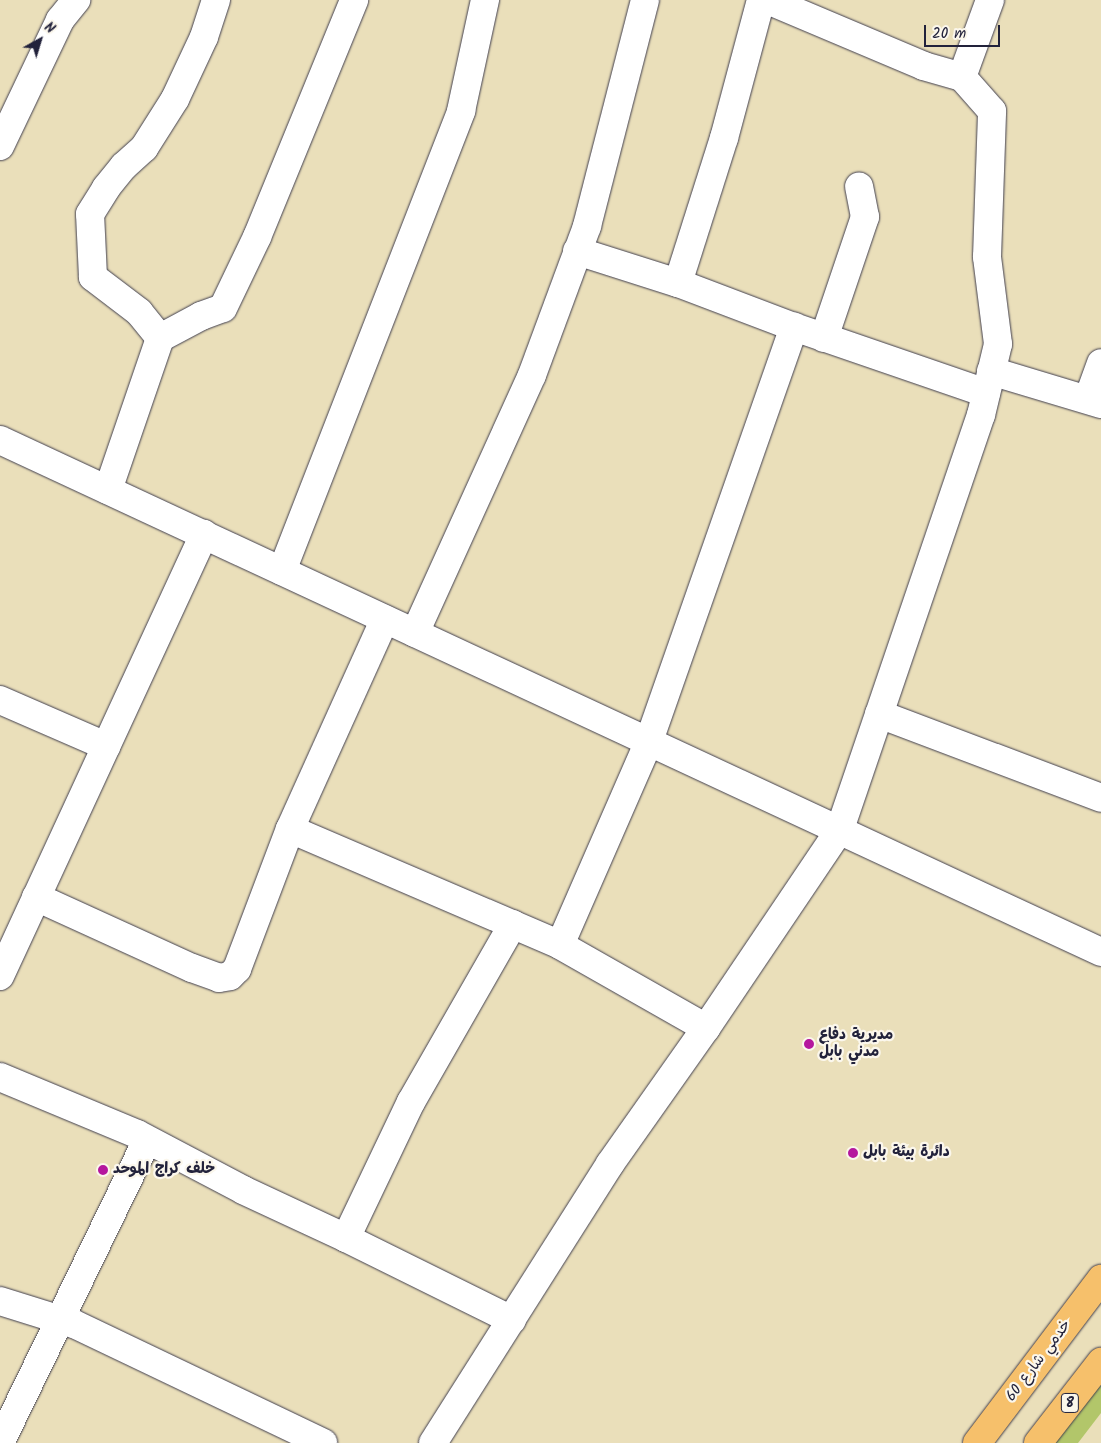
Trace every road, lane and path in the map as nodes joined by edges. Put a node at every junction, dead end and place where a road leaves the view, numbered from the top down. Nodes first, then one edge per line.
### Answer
1 (76, 0) edge
2 (216, 0) edge
3 (354, 0) edge
4 (485, 0) edge
5 (645, 0) edge
6 (760, 0) edge
7 (768, 0) edge
8 (990, 0) edge
9 (962, 77) junction
10 (0, 146) edge
11 (859, 187) dead end
12 (577, 251) junction
13 (678, 283) junction
14 (794, 327) junction
15 (160, 338) junction
16 (824, 338) junction
17 (1101, 363) edge
18 (989, 382) junction
19 (1094, 401) edge
20 (0, 440) edge
21 (108, 490) junction
22 (204, 534) junction
23 (282, 571) junction
24 (385, 619) junction
25 (415, 633) junction
26 (0, 700) edge
27 (879, 714) junction
28 (649, 741) junction
29 (106, 746) junction
30 (1101, 798) edge
31 (290, 829) junction
32 (840, 829) junction
33 (36, 898) junction
34 (513, 924) junction
35 (560, 945) junction
36 (1100, 948) edge
37 (0, 976) edge
38 (706, 1028) junction
39 (0, 1076) edge
40 (148, 1140) junction
41 (346, 1238) junction
42 (1101, 1279) edge
43 (0, 1301) edge
44 (59, 1318) junction
45 (512, 1320) junction
46 (1101, 1362) edge
47 (0, 1443) edge
48 (323, 1443) edge
49 (433, 1443) edge
50 (977, 1443) edge
51 (1038, 1443) edge

1 - 10 street
2 - 15 street
3 - 15 street
4 - 23 street
5 - 12 street
6 - 13 street
7 - 9 street
8 - 9 street
9 - 18 street
11 - 16 street
12 - 13 street
12 - 25 street
13 - 14 street
14 - 16 street
14 - 28 street
15 - 21 street
16 - 18 street
17 - 19 street
18 - 19 street
18 - 27 street
20 - 21 street
21 - 22 street
22 - 23 street
22 - 29 street
23 - 24 street
24 - 25 street
24 - 31 street
25 - 28 street
26 - 29 street
27 - 30 street
27 - 32 street
28 - 32 street
28 - 35 street
29 - 33 street
31 - 33 street
31 - 34 street
32 - 36 street
32 - 38 street
33 - 37 street
34 - 35 street
34 - 41 street
35 - 38 street
38 - 45 street
39 - 40 street
40 - 41 street
40 - 44 street
41 - 45 street
42 - 50 main road, خدمي شارع 60
43 - 44 street
44 - 47 street
44 - 48 street
45 - 49 street
46 - 51 main road, 8

